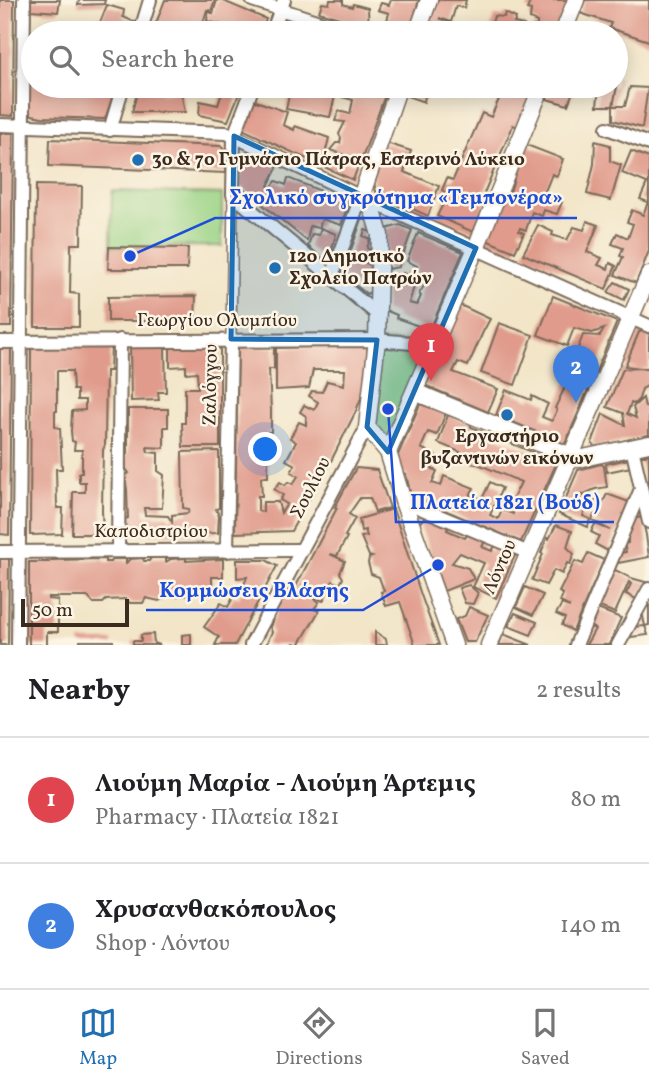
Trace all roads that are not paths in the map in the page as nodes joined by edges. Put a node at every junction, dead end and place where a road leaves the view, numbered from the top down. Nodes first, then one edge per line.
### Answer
1 (24, 0) edge
2 (150, 0) edge
3 (252, 0) edge
4 (429, 0) edge
5 (576, 0) edge
6 (282, 5) edge
7 (24, 21) edge
8 (144, 21) edge
9 (322, 21) edge
10 (421, 21) edge
11 (568, 21) edge
12 (23, 98) edge
13 (120, 98) edge
14 (248, 98) edge
15 (395, 98) edge
16 (537, 98) edge
17 (0, 125) edge
18 (23, 126) junction
19 (607, 128) dead end
20 (110, 130) junction
21 (234, 136) junction
22 (649, 144) edge
23 (233, 195) junction
24 (361, 197) junction
25 (476, 248) junction
26 (649, 275) edge
27 (332, 276) junction
28 (378, 315) junction
29 (631, 317) junction
30 (649, 326) edge
31 (231, 339) junction
32 (120, 340) junction
33 (377, 340) junction
34 (21, 341) junction
35 (0, 342) edge
36 (435, 345) junction
37 (415, 392) junction
38 (366, 427) junction
39 (649, 444) edge
40 (632, 448) junction
41 (388, 452) junction
42 (571, 456) junction
43 (641, 488) junction
44 (403, 500) junction
45 (649, 522) edge
46 (302, 550) junction
47 (118, 551) junction
48 (227, 551) junction
49 (0, 552) edge
50 (19, 552) junction
51 (529, 553) junction
52 (649, 589) edge
53 (18, 645) edge
54 (251, 645) edge
55 (454, 645) edge
56 (489, 645) edge
57 (576, 645) edge
58 (618, 645) edge

1 - 7 street
2 - 8 street
3 - 6 street
4 - 10 street
5 - 11 street
6 - 9 street
12 - 18 street
13 - 20 street
14 - 21 street, Ζαλόγγου
15 - 24 street
16 - 25 street
17 - 18 street
18 - 20 street
18 - 34 street
19 - 22 street
20 - 21 street
21 - 23 street, Ζαλόγγου
21 - 24 street
23 - 27 street
23 - 31 street, Ζαλόγγου
24 - 25 street
24 - 27 street
24 - 28 street, Σουλίου
25 - 29 street
25 - 36 street
26 - 29 street, Λόντου
27 - 28 street
28 - 33 street, Σουλίου
29 - 30 street
29 - 42 street, Λόντου
31 - 32 street, Γεωργίου Ολυμπίου
31 - 33 street, Γεωργίου Ολυμπίου
31 - 48 street, Ζαλόγγου
32 - 34 street, Γεωργίου Ολυμπίου
32 - 47 street
33 - 36 street, Γεωργίου Ολυμπίου
33 - 38 street, Σουλίου
34 - 35 street, Γεωργίου Ολυμπίου
34 - 50 street
36 - 37 street
37 - 41 street
37 - 42 street
38 - 41 street
38 - 46 street, Σουλίου
39 - 40 street
40 - 42 street
40 - 43 street
41 - 44 street
42 - 51 street, Λόντου
43 - 45 street
43 - 57 street
44 - 51 street
44 - 55 street
46 - 48 street, Καποδιστρίου
46 - 54 street, Σουλίου
47 - 48 street, Καποδιστρίου
47 - 50 street, Καποδιστρίου
49 - 50 street, Καποδιστρίου
50 - 53 street
51 - 56 street, Λόντου
52 - 58 street

